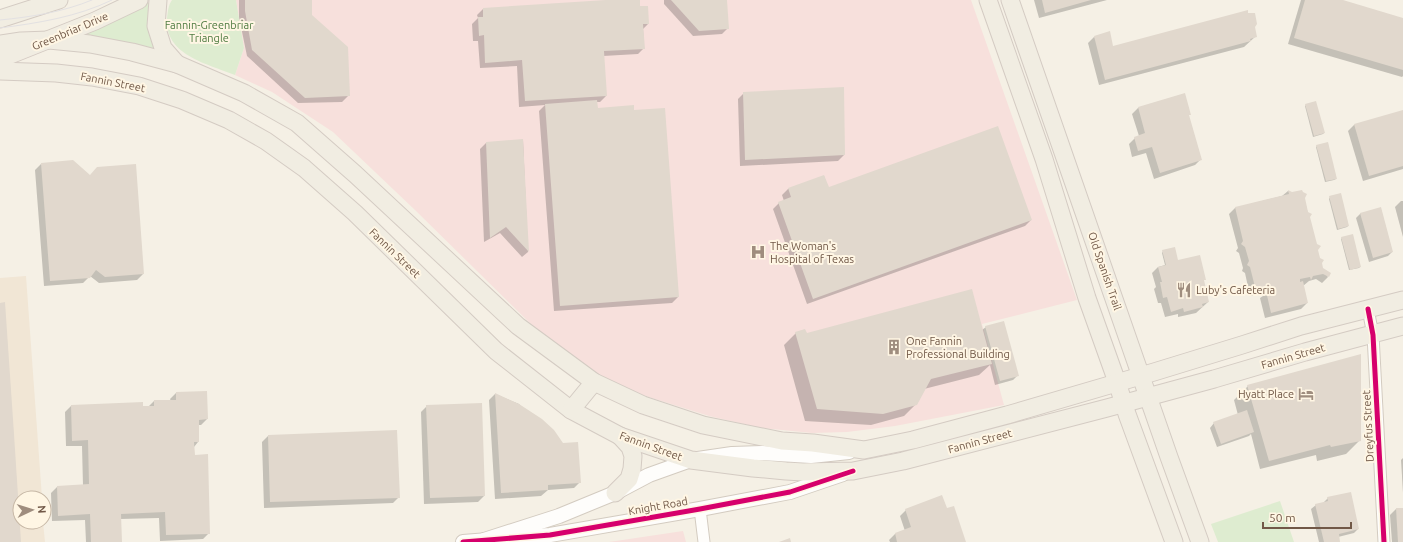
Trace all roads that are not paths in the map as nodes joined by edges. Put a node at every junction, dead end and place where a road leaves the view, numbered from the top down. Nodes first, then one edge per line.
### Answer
1 (59, 0) edge
2 (139, 0) edge
3 (158, 0) edge
4 (1010, 0) edge
5 (989, 5) edge
6 (0, 19) edge
7 (49, 40) junction
8 (0, 44) edge
9 (1028, 50) junction
10 (0, 59) edge
11 (178, 64) junction
12 (0, 71) edge
13 (1062, 148) junction
14 (1043, 156) junction
15 (1403, 300) edge
16 (1368, 309) junction
17 (1403, 326) edge
18 (1373, 335) junction
19 (1141, 376) junction
20 (594, 382) junction
21 (1118, 382) junction
22 (1148, 397) junction
23 (1124, 403) junction
24 (571, 410) junction
25 (935, 434) junction
26 (620, 436) junction
27 (864, 450) junction
28 (940, 451) junction
29 (691, 460) junction
30 (853, 471) junction
31 (615, 493) junction
32 (700, 509) junction
33 (484, 540) junction
34 (463, 542) edge
35 (704, 542) edge
36 (1174, 542) edge
37 (1200, 542) edge
38 (1384, 542) edge

1 - 6 main road
2 - 7 main road, Greenbriar Drive
3 - 11 main road
4 - 9 main road, Old Spanish Trail
5 - 9 main road
5 - 14 main road
7 - 8 main road, Fannin Street
7 - 10 main road, Greenbriar Drive
7 - 11 main road, Fannin Street
9 - 13 main road, Old Spanish Trail
11 - 20 main road, Fannin Street
12 - 24 main road, Fannin Street
13 - 14 main road
13 - 19 main road, Old Spanish Trail
14 - 21 main road
15 - 16 main road, Fannin Street
16 - 18 street, Dreyfus Street
16 - 19 main road, Fannin Street
17 - 18 main road, Fannin Street
18 - 22 main road, Fannin Street
18 - 38 street, Dreyfus Street
19 - 21 main road, Fannin Street
19 - 22 main road, Old Spanish Trail
20 - 24 main road
20 - 27 main road, Fannin Street
21 - 23 main road
21 - 25 main road, Fannin Street
22 - 23 main road, Fannin Street
22 - 37 main road, Old Spanish Trail
23 - 28 main road, Fannin Street
23 - 36 main road
24 - 26 main road, Fannin Street
25 - 27 main road, Fannin Street
25 - 28 main road
26 - 29 main road, Fannin Street
26 - 31 main road
27 - 29 street, Knight Road
28 - 30 main road, Fannin Street
29 - 30 main road, Fannin Street
29 - 31 street, Knight Road
30 - 32 street, Knight Road
31 - 33 street, Knight Road
32 - 33 street, Knight Road
32 - 35 street
33 - 34 street, Knight Road

